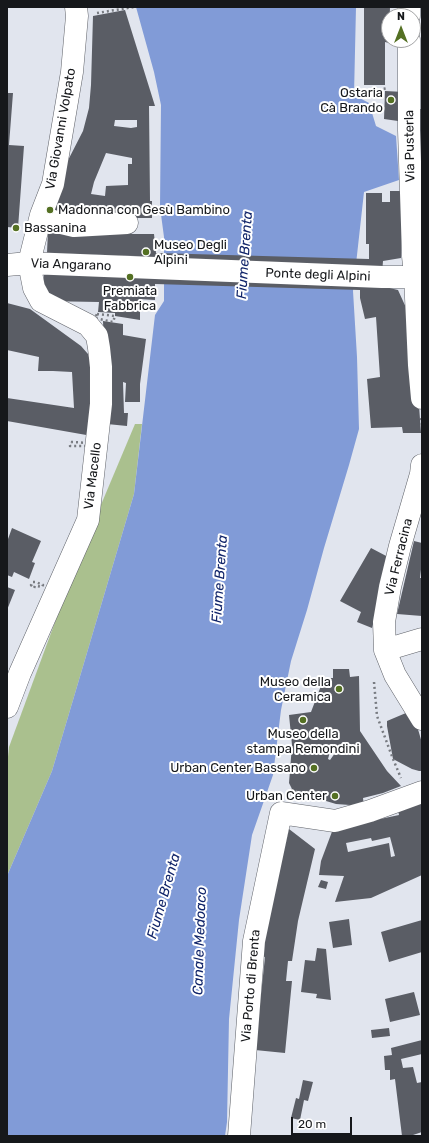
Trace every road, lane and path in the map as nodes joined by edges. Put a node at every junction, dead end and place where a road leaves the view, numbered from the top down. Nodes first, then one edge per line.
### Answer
1 (134, 7) edge
2 (79, 13) edge
3 (409, 48) edge
4 (389, 81) dead end
5 (354, 91) dead end
6 (41, 216) junction
7 (127, 223) dead end
8 (29, 263) junction
9 (7, 265) edge
10 (134, 268) joint
11 (418, 272) edge
12 (422, 398) edge
13 (422, 465) edge
14 (422, 639) edge
15 (385, 650) junction
16 (373, 684) dead end
17 (7, 707) edge
18 (422, 719) edge
19 (416, 794) edge
20 (239, 1136) edge

1 - 2 path
2 - 6 street, Via Giovanni Volpato
3 - 11 street, Via Pusterla
4 - 5 path
6 - 7 street
6 - 8 street, Via Giovanni Volpato
8 - 9 street, Via Angarano
8 - 10 street, Via Angarano
8 - 17 street, Via Macello
10 - 11 street, Ponte degli Alpini
11 - 12 street
13 - 15 street, Via Ferracina
14 - 15 street
15 - 18 street
16 - 19 path
19 - 20 street, Via Porto di Brenta

